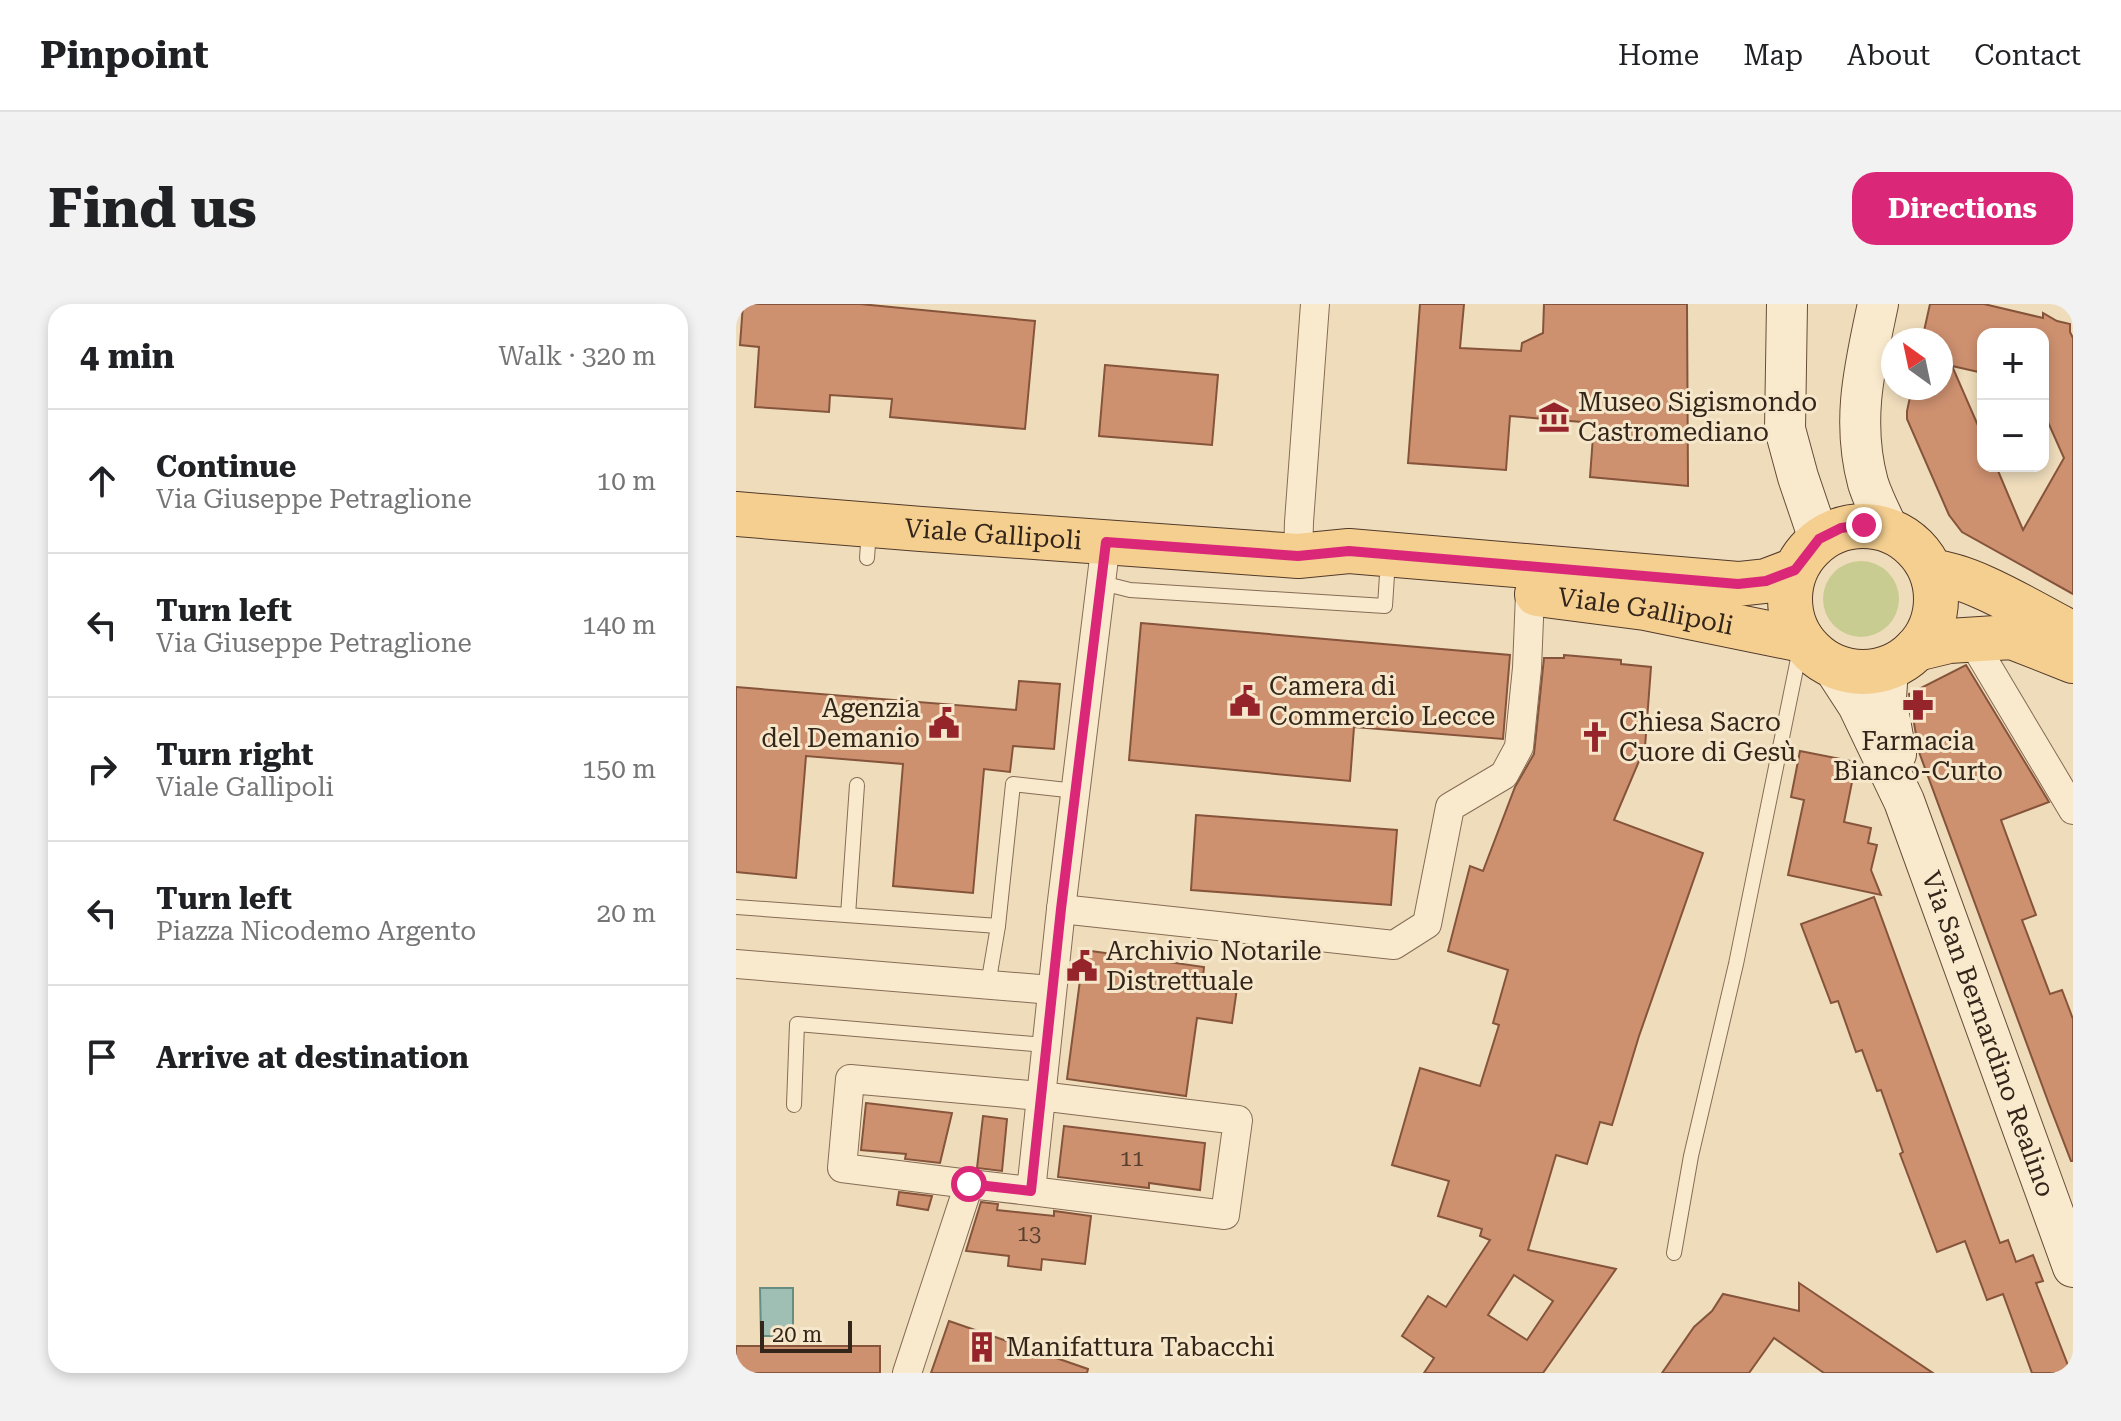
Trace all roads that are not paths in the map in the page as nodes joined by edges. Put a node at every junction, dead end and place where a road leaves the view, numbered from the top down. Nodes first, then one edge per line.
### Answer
1 (1315, 304) edge
2 (1787, 304) edge
3 (1878, 304) edge
4 (736, 514) edge
5 (1888, 529) junction
6 (1807, 554) junction
7 (1298, 556) junction
8 (1104, 563) junction
9 (1932, 572) junction
10 (1387, 575) junction
11 (1530, 594) junction
12 (2073, 634) edge
13 (1976, 638) junction
14 (1817, 652) junction
15 (1902, 658) junction
16 (2073, 661) edge
17 (857, 785) dead end
18 (1076, 791) junction
19 (1904, 801) junction
20 (2073, 810) edge
21 (736, 907) edge
22 (1061, 909) junction
23 (848, 915) junction
24 (998, 926) junction
25 (736, 964) edge
26 (988, 985) junction
27 (1052, 990) junction
28 (1045, 1045) junction
29 (1040, 1096) junction
30 (794, 1105) dead end
31 (969, 1184) junction
32 (1031, 1191) junction
33 (1674, 1253) dead end
34 (2073, 1267) edge
35 (907, 1373) edge

1 - 7 street
2 - 6 main road
3 - 5 main road
4 - 8 main road, Viale Gallipoli
5 - 6 main road
5 - 9 main road
6 - 7 main road, Viale Gallipoli
6 - 14 main road
7 - 8 main road, Viale Gallipoli
7 - 10 main road, Viale Gallipoli
8 - 10 lane
8 - 18 street
9 - 12 main road
9 - 15 main road
10 - 11 main road, Viale Gallipoli
11 - 14 main road, Viale Gallipoli
11 - 22 street
13 - 15 main road
13 - 16 main road
13 - 20 street
14 - 15 main road
14 - 19 main road, Via San Bernardino Realino
14 - 33 lane
15 - 19 main road, Via San Bernardino Realino
17 - 23 lane
18 - 22 street
18 - 24 lane
19 - 34 main road, Via San Bernardino Realino
21 - 23 lane
22 - 27 street
23 - 24 lane
24 - 26 lane
25 - 26 street
26 - 27 street
27 - 28 street
28 - 29 street
28 - 30 lane
29 - 31 street
29 - 32 street
29 - 32 street
31 - 32 street
31 - 35 street

